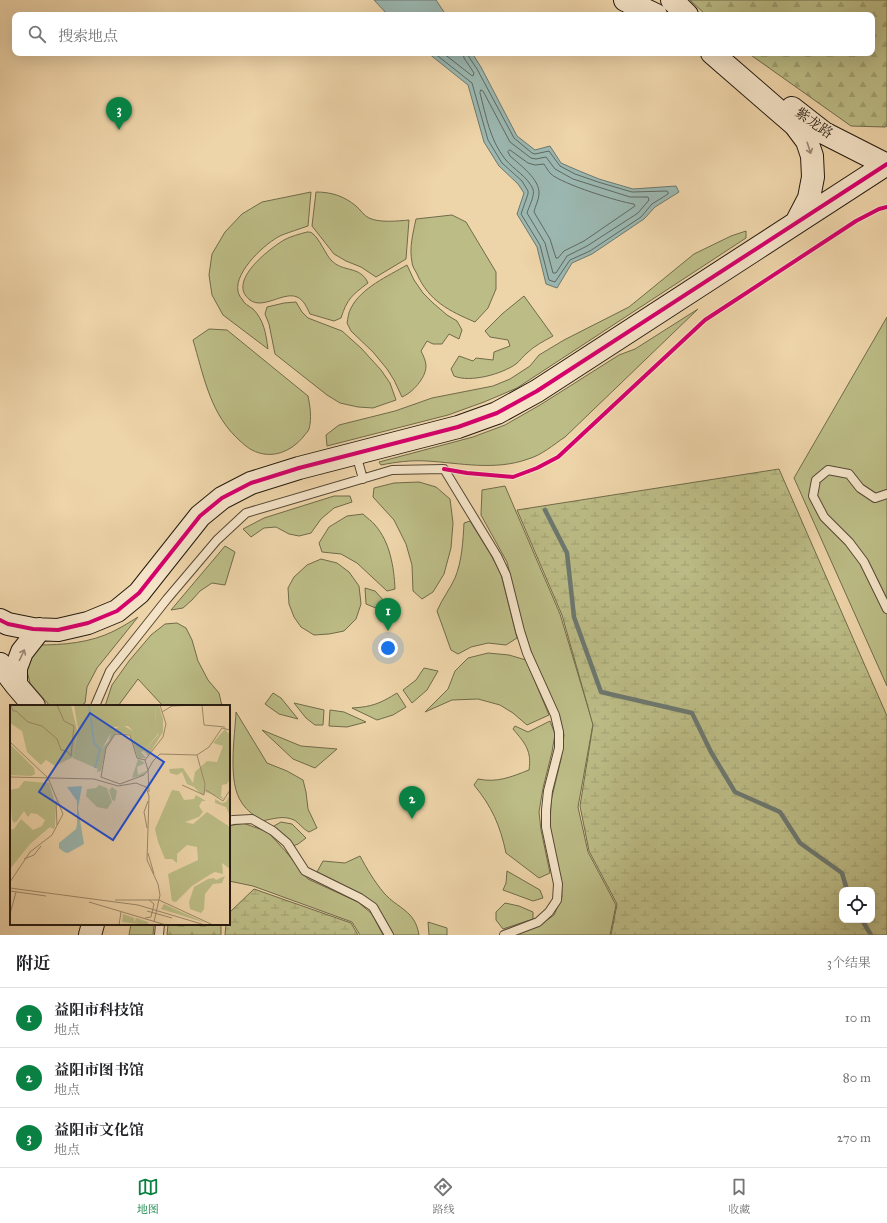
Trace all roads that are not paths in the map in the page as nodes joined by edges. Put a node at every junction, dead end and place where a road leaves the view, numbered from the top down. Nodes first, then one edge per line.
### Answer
1 (625, 0) edge
2 (672, 0) edge
3 (650, 12) edge
4 (684, 12) edge
5 (716, 56) edge
6 (718, 56) edge
7 (730, 56) edge
8 (747, 73) junction
9 (887, 165) edge
10 (796, 223) junction
11 (356, 453) junction
12 (363, 478) junction
13 (887, 494) edge
14 (887, 609) edge
15 (0, 620) edge
16 (40, 629) junction
17 (0, 664) edge
18 (16, 685) junction
19 (33, 705) edge
20 (94, 705) edge
21 (230, 821) edge
22 (93, 925) edge
23 (160, 925) edge
24 (90, 935) edge
25 (159, 935) edge
26 (389, 935) edge
27 (504, 935) edge

1 - 3 street
2 - 4 street
5 -> 10 street
6 - 8 street, 紫龙路
7 - 8 street, 紫龙路
8 - 9 street, 紫龙路
9 - 10 street
10 - 11 street
11 - 12 lane
11 - 16 street
12 - 20 lane
12 - 27 lane
13 - 14 lane
15 - 16 street
18 -> 16 street
17 - 18 street
18 - 19 street
21 - 26 lane
22 - 24 street
23 - 25 lane

